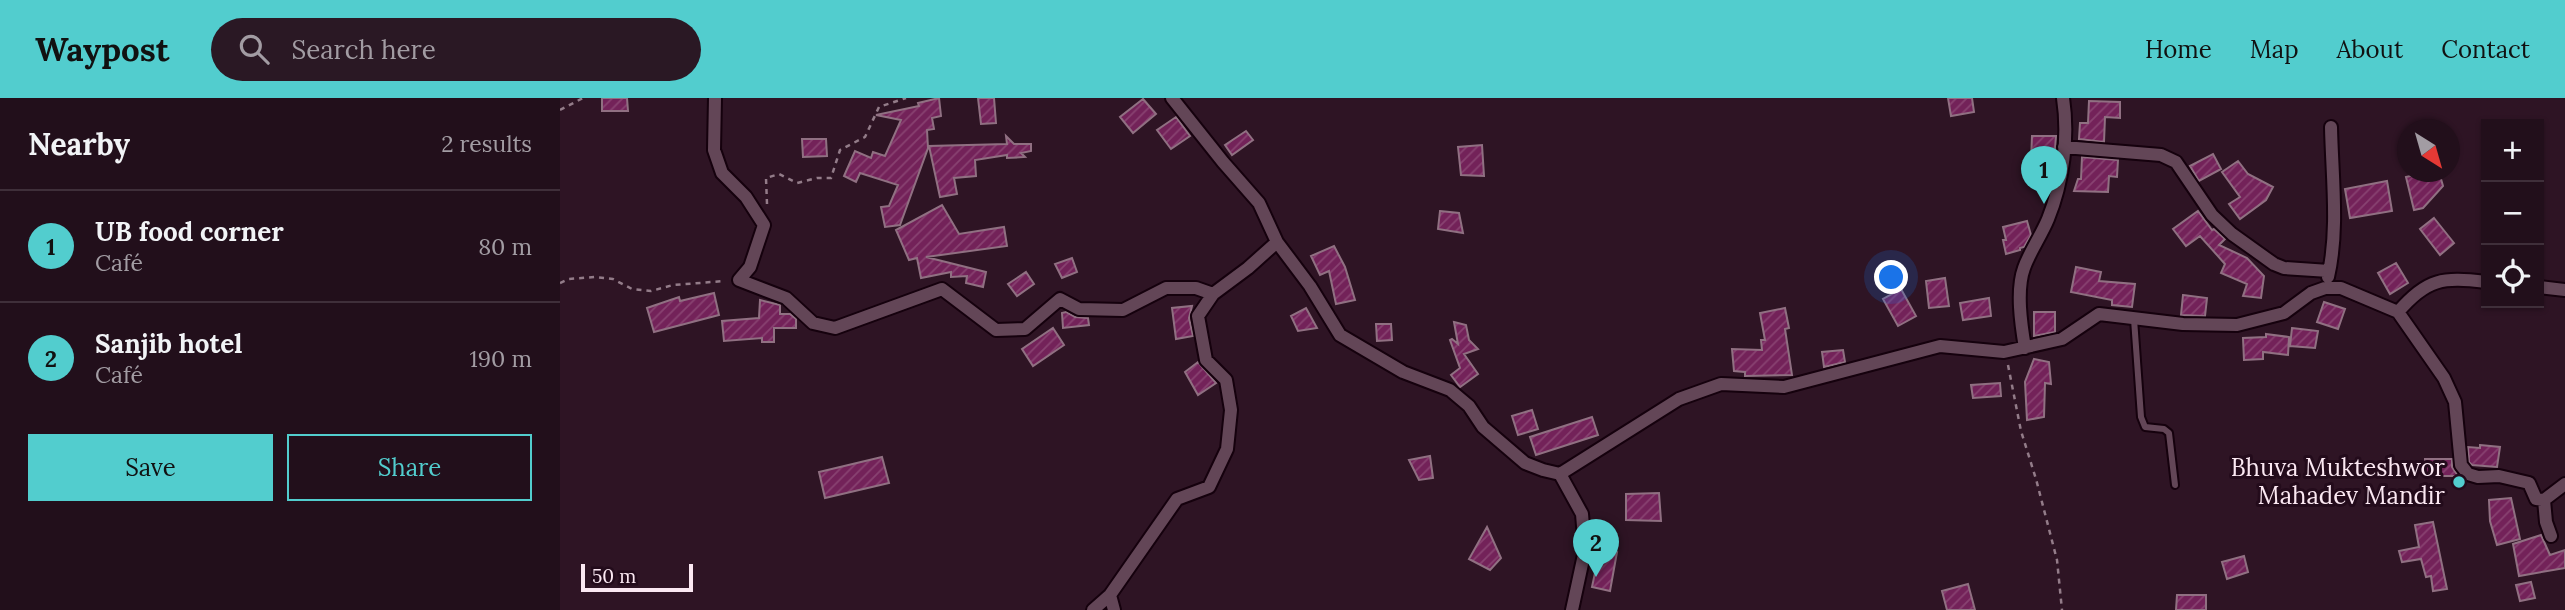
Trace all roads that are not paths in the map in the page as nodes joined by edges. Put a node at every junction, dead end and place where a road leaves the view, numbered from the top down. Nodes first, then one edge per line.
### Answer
1 (715, 98) edge
2 (1172, 98) edge
3 (2063, 98) edge
4 (2330, 127) dead end
5 (2064, 147) junction
6 (1277, 242) junction
7 (2329, 271) junction
8 (2481, 281) edge
9 (2325, 288) junction
10 (2544, 288) edge
11 (2565, 290) edge
12 (1213, 294) junction
13 (2398, 312) junction
14 (2134, 317) junction
15 (2025, 348) junction
16 (1560, 474) junction
17 (2565, 484) edge
18 (2175, 485) dead end
19 (2544, 500) junction
20 (2551, 536) dead end
21 (1110, 595) junction
22 (1093, 610) edge
23 (1114, 610) edge
24 (1572, 610) edge

1 - 12 street
2 - 6 street
3 - 5 street
4 - 7 street
5 - 7 street
5 - 15 street
6 - 12 street
6 - 16 street
7 - 9 street
8 - 13 street
9 - 13 street
9 - 14 street
10 - 11 street
12 - 21 street
13 - 19 street
14 - 15 street
14 - 18 lane
15 - 16 street
16 - 24 street
17 - 19 street
19 - 20 street
21 - 22 street
21 - 23 street

